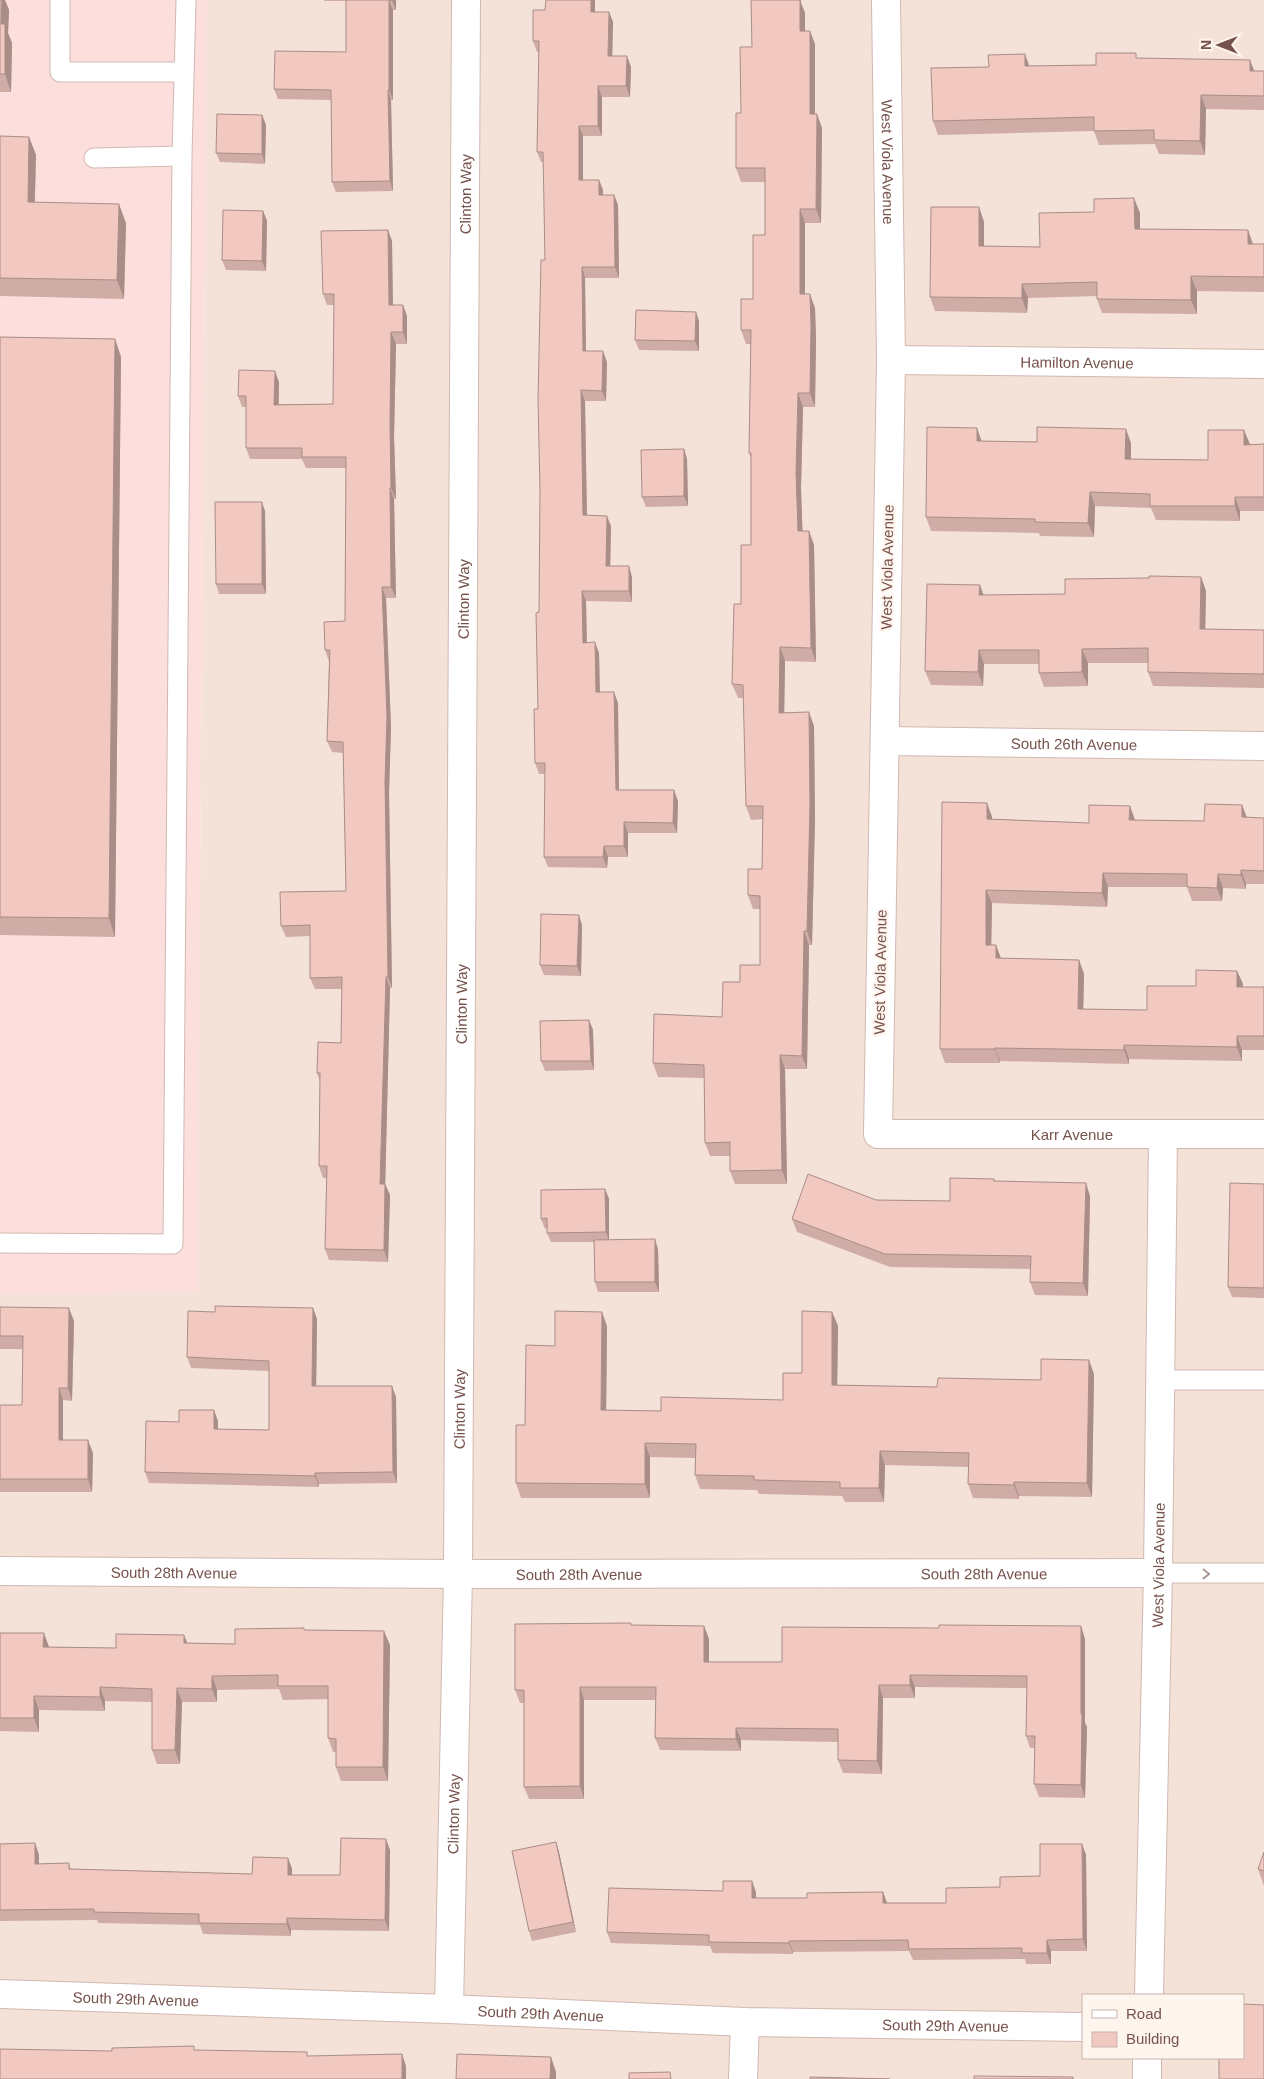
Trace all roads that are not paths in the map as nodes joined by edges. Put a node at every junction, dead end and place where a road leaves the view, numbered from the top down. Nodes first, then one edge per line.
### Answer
1 (60, 0) edge
2 (186, 0) edge
3 (466, 0) edge
4 (886, 0) edge
5 (184, 72) junction
6 (182, 156) junction
7 (94, 158) dead end
8 (891, 360) junction
9 (1264, 364) edge
10 (885, 741) junction
11 (1264, 746) edge
12 (878, 1134) joint
13 (1264, 1134) edge
14 (1163, 1135) junction
15 (0, 1243) edge
16 (1160, 1380) junction
17 (1264, 1380) edge
18 (0, 1570) edge
19 (1158, 1573) junction
20 (1264, 1573) edge
21 (458, 1574) junction
22 (0, 1994) edge
23 (1148, 1994) edge
24 (449, 2009) junction
25 (745, 2022) junction
26 (1082, 2027) edge
27 (1147, 2059) edge
28 (743, 2079) edge
29 (1147, 2079) edge

1 - 5 lane
2 - 5 lane
3 - 21 street, Clinton Way
4 - 8 street, West Viola Avenue
5 - 6 lane
6 - 7 lane
6 - 15 lane
8 - 9 street, Hamilton Avenue
8 - 10 street, West Viola Avenue
10 - 11 street, South 26th Avenue
10 - 12 street, West Viola Avenue
12 - 14 street, Karr Avenue
13 - 14 street, Karr Avenue
14 - 16 street, West Viola Avenue
16 - 17 lane
16 - 19 street, West Viola Avenue
18 - 21 street, South 28th Avenue
19 -> 20 lane
19 - 21 street, South 28th Avenue
19 - 23 street, West Viola Avenue
21 - 24 street, Clinton Way
22 - 24 street, South 29th Avenue
24 - 25 street, South 29th Avenue
25 - 26 street, South 29th Avenue
25 - 28 street
27 - 29 street

